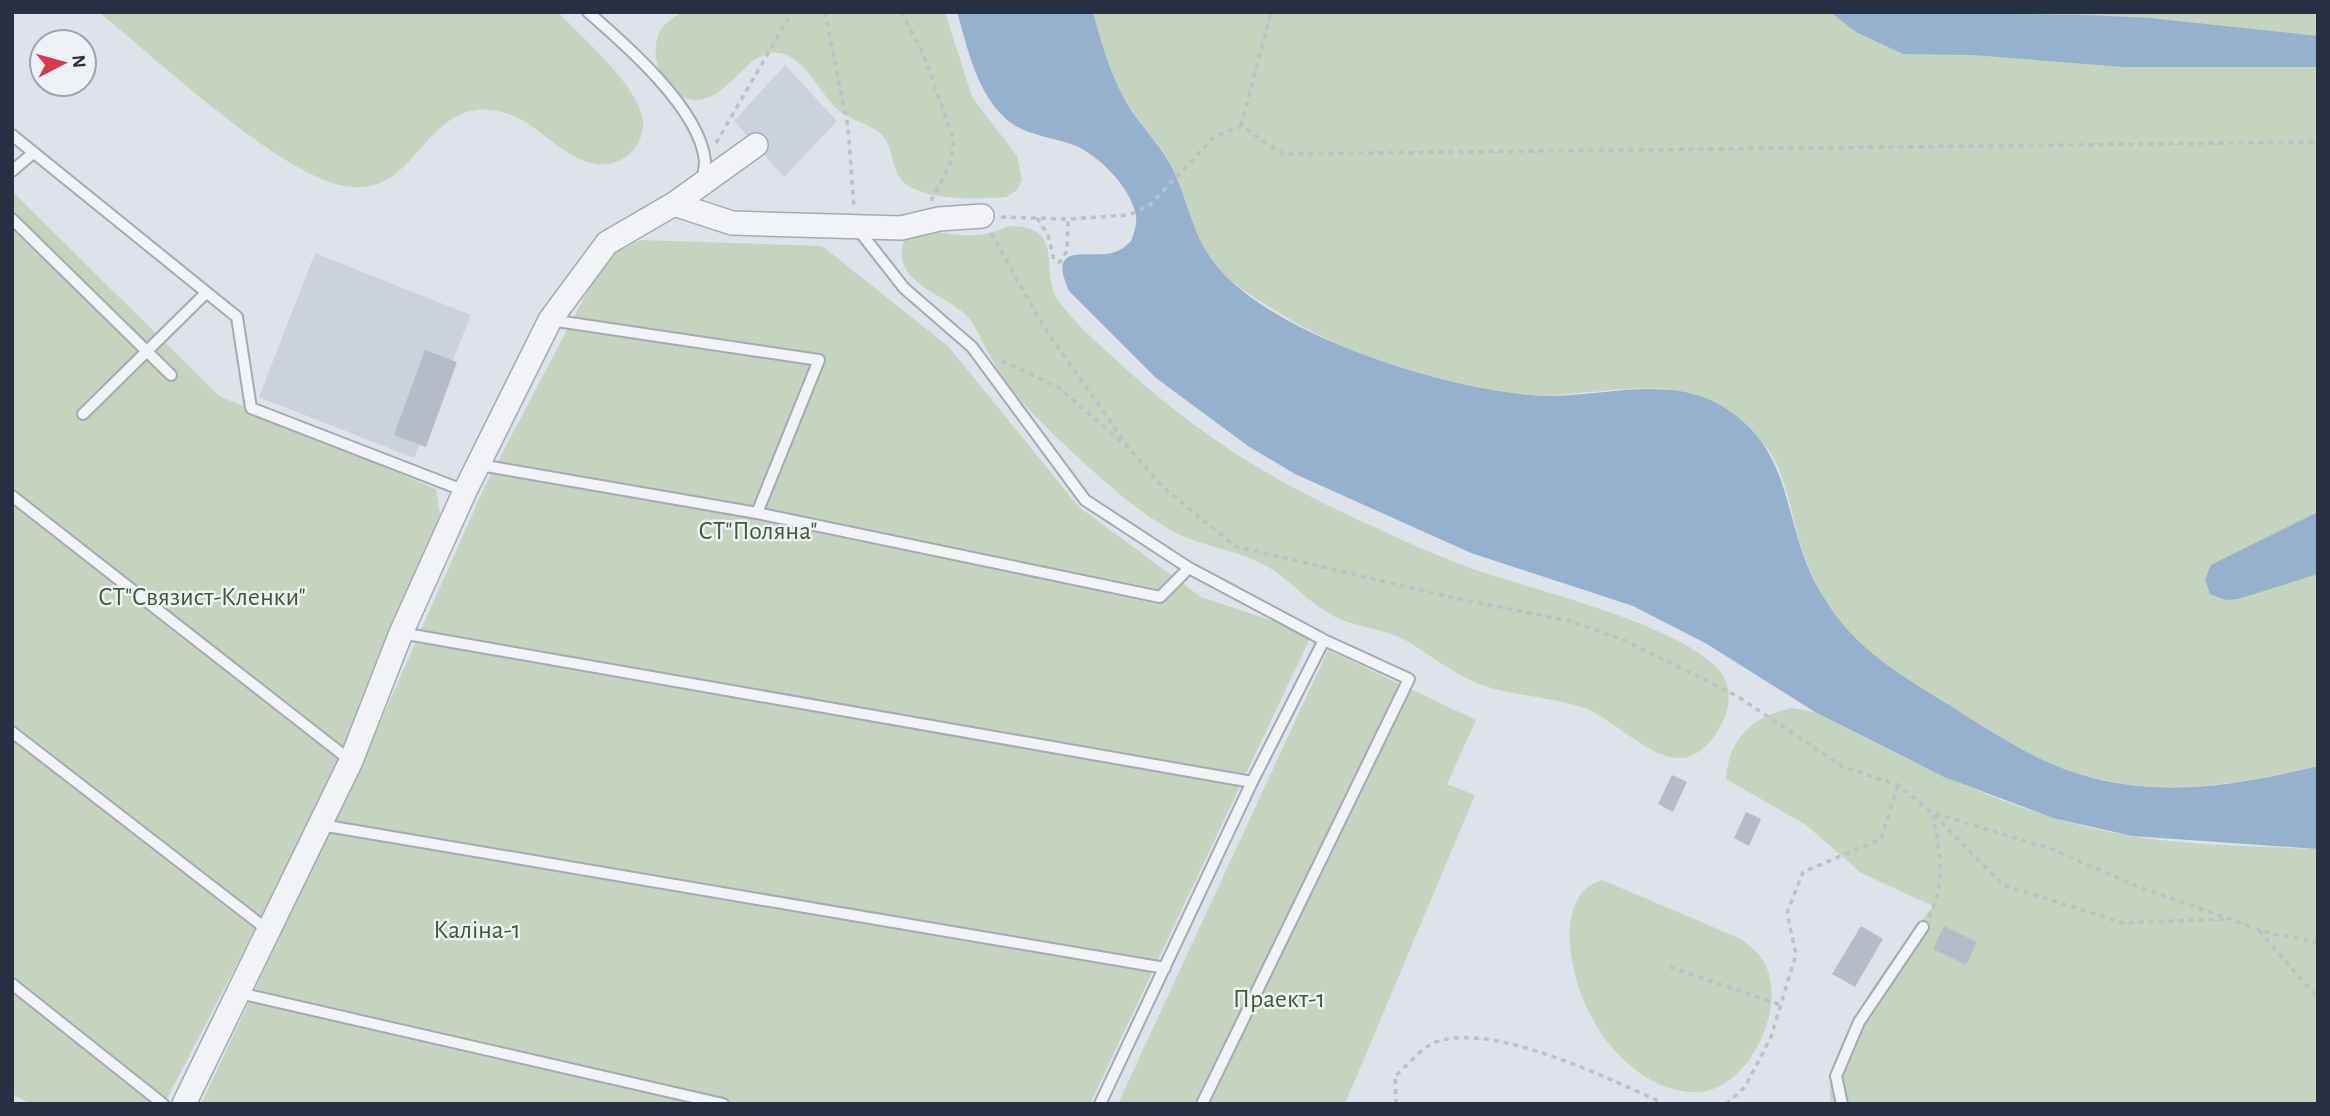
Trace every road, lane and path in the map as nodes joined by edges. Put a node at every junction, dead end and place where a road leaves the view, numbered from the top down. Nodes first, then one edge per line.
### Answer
1 (588, 12) edge
2 (792, 12) edge
3 (825, 12) edge
4 (901, 12) edge
5 (1270, 12) edge
6 (1241, 125) junction
7 (12, 135) edge
8 (2318, 142) edge
9 (756, 145) dead end
10 (32, 154) junction
11 (705, 163) junction
12 (12, 171) edge
13 (701, 187) junction
14 (674, 204) junction
15 (982, 216) junction
16 (1037, 218) junction
17 (12, 219) edge
18 (1068, 219) junction
19 (855, 226) junction
20 (912, 227) junction
21 (206, 293) junction
22 (550, 320) junction
23 (971, 347) junction
24 (146, 351) junction
25 (171, 374) dead end
26 (83, 414) dead end
27 (1131, 451) junction
28 (480, 465) junction
29 (465, 491) junction
30 (12, 496) edge
31 (757, 513) junction
32 (1189, 568) junction
33 (401, 633) junction
34 (1324, 640) junction
35 (12, 732) edge
36 (351, 761) junction
37 (1252, 782) junction
38 (1898, 785) junction
39 (1933, 813) junction
40 (321, 825) junction
41 (2228, 919) junction
42 (1923, 927) joint
43 (2258, 929) junction
44 (269, 931) junction
45 (2318, 942) edge
46 (1670, 967) dead end
47 (1165, 968) junction
48 (12, 984) edge
49 (239, 993) junction
50 (2318, 998) edge
51 (1780, 1004) junction
52 (163, 1104) edge
53 (184, 1104) edge
54 (723, 1104) edge
55 (1100, 1104) edge
56 (1202, 1104) edge
57 (1396, 1104) edge
58 (1665, 1104) edge
59 (1726, 1104) edge
60 (1842, 1104) edge

1 - 11 lane
2 - 11 path
3 - 19 path
4 - 20 path
5 - 6 path
6 - 8 path
6 - 18 path
7 - 10 lane
9 - 13 street
10 - 12 lane
10 - 21 lane
11 - 13 lane
13 - 14 street
14 - 19 street
14 - 22 street
15 - 16 path
15 - 20 street
15 - 27 path
16 - 18 path
16 - 18 path
17 - 24 lane
19 - 20 street
19 - 23 lane
21 - 24 lane
21 - 29 lane
22 - 28 street
22 - 31 lane
23 - 27 path
23 - 32 lane
24 - 25 lane
24 - 26 lane
27 - 38 path
28 - 29 street
28 - 31 lane
29 - 33 street
30 - 36 lane
31 - 32 lane
32 - 34 lane
33 - 36 street
33 - 37 lane
34 - 37 lane
34 - 56 lane
35 - 44 lane
36 - 40 street
37 - 47 lane
38 - 39 path
38 - 51 path
39 - 41 path
39 - 41 path
39 - 42 path
40 - 44 street
40 - 47 lane
41 - 43 path
42 - 60 lane
43 - 45 path
43 - 50 path
44 - 49 street
46 - 51 path
47 - 55 lane
48 - 52 lane
49 - 53 street
49 - 54 lane
51 - 59 path
57 - 58 path

